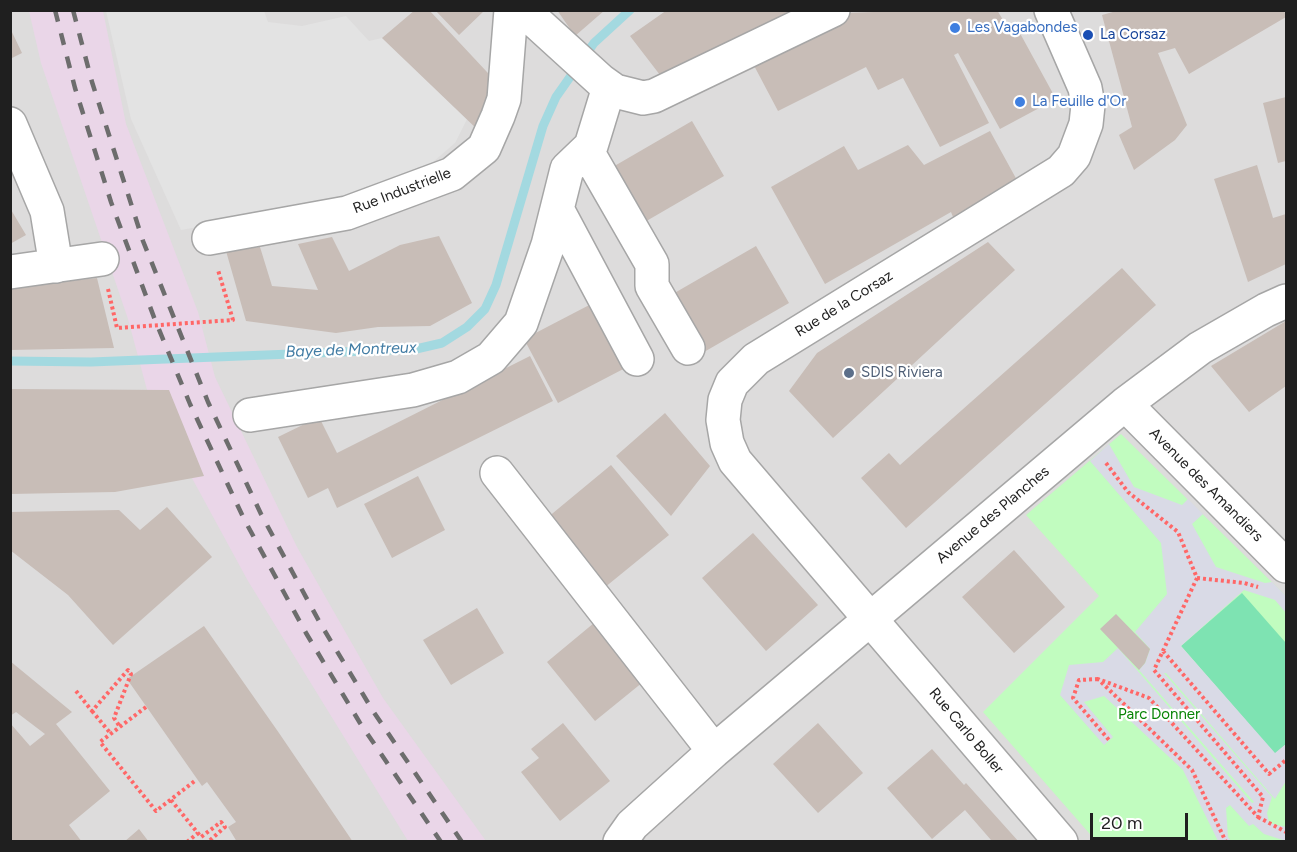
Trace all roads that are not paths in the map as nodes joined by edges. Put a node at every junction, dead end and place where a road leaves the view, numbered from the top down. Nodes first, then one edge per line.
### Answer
1 (511, 10) edge
2 (833, 10) edge
3 (1051, 10) edge
4 (533, 20) edge
5 (605, 84) junction
6 (10, 124) edge
7 (586, 151) junction
8 (557, 209) junction
9 (209, 238) road end
10 (102, 259) dead end
11 (56, 266) junction
12 (10, 272) edge
13 (1287, 301) edge
14 (688, 348) dead end
15 (636, 359) dead end
16 (1125, 404) junction
17 (250, 414) dead end
18 (497, 473) dead end
19 (1276, 578) edge
20 (871, 620) junction
21 (714, 752) junction
22 (620, 842) edge
23 (1061, 842) edge

1 - 9 street, Rue Industrielle
2 - 5 street
3 - 20 street, Rue de la Corsaz
4 - 5 street
5 - 7 street
6 - 11 street
7 - 8 street
7 - 14 street
8 - 15 street
8 - 17 street
10 - 11 street
11 - 12 street
13 - 16 street, Avenue des Planches
16 - 19 street, Avenue des Amandiers
16 - 20 street, Avenue des Planches
18 - 21 street
20 - 21 street, Avenue des Planches
20 - 23 street, Rue Carlo Boller
21 - 22 street, Avenue des Planches

